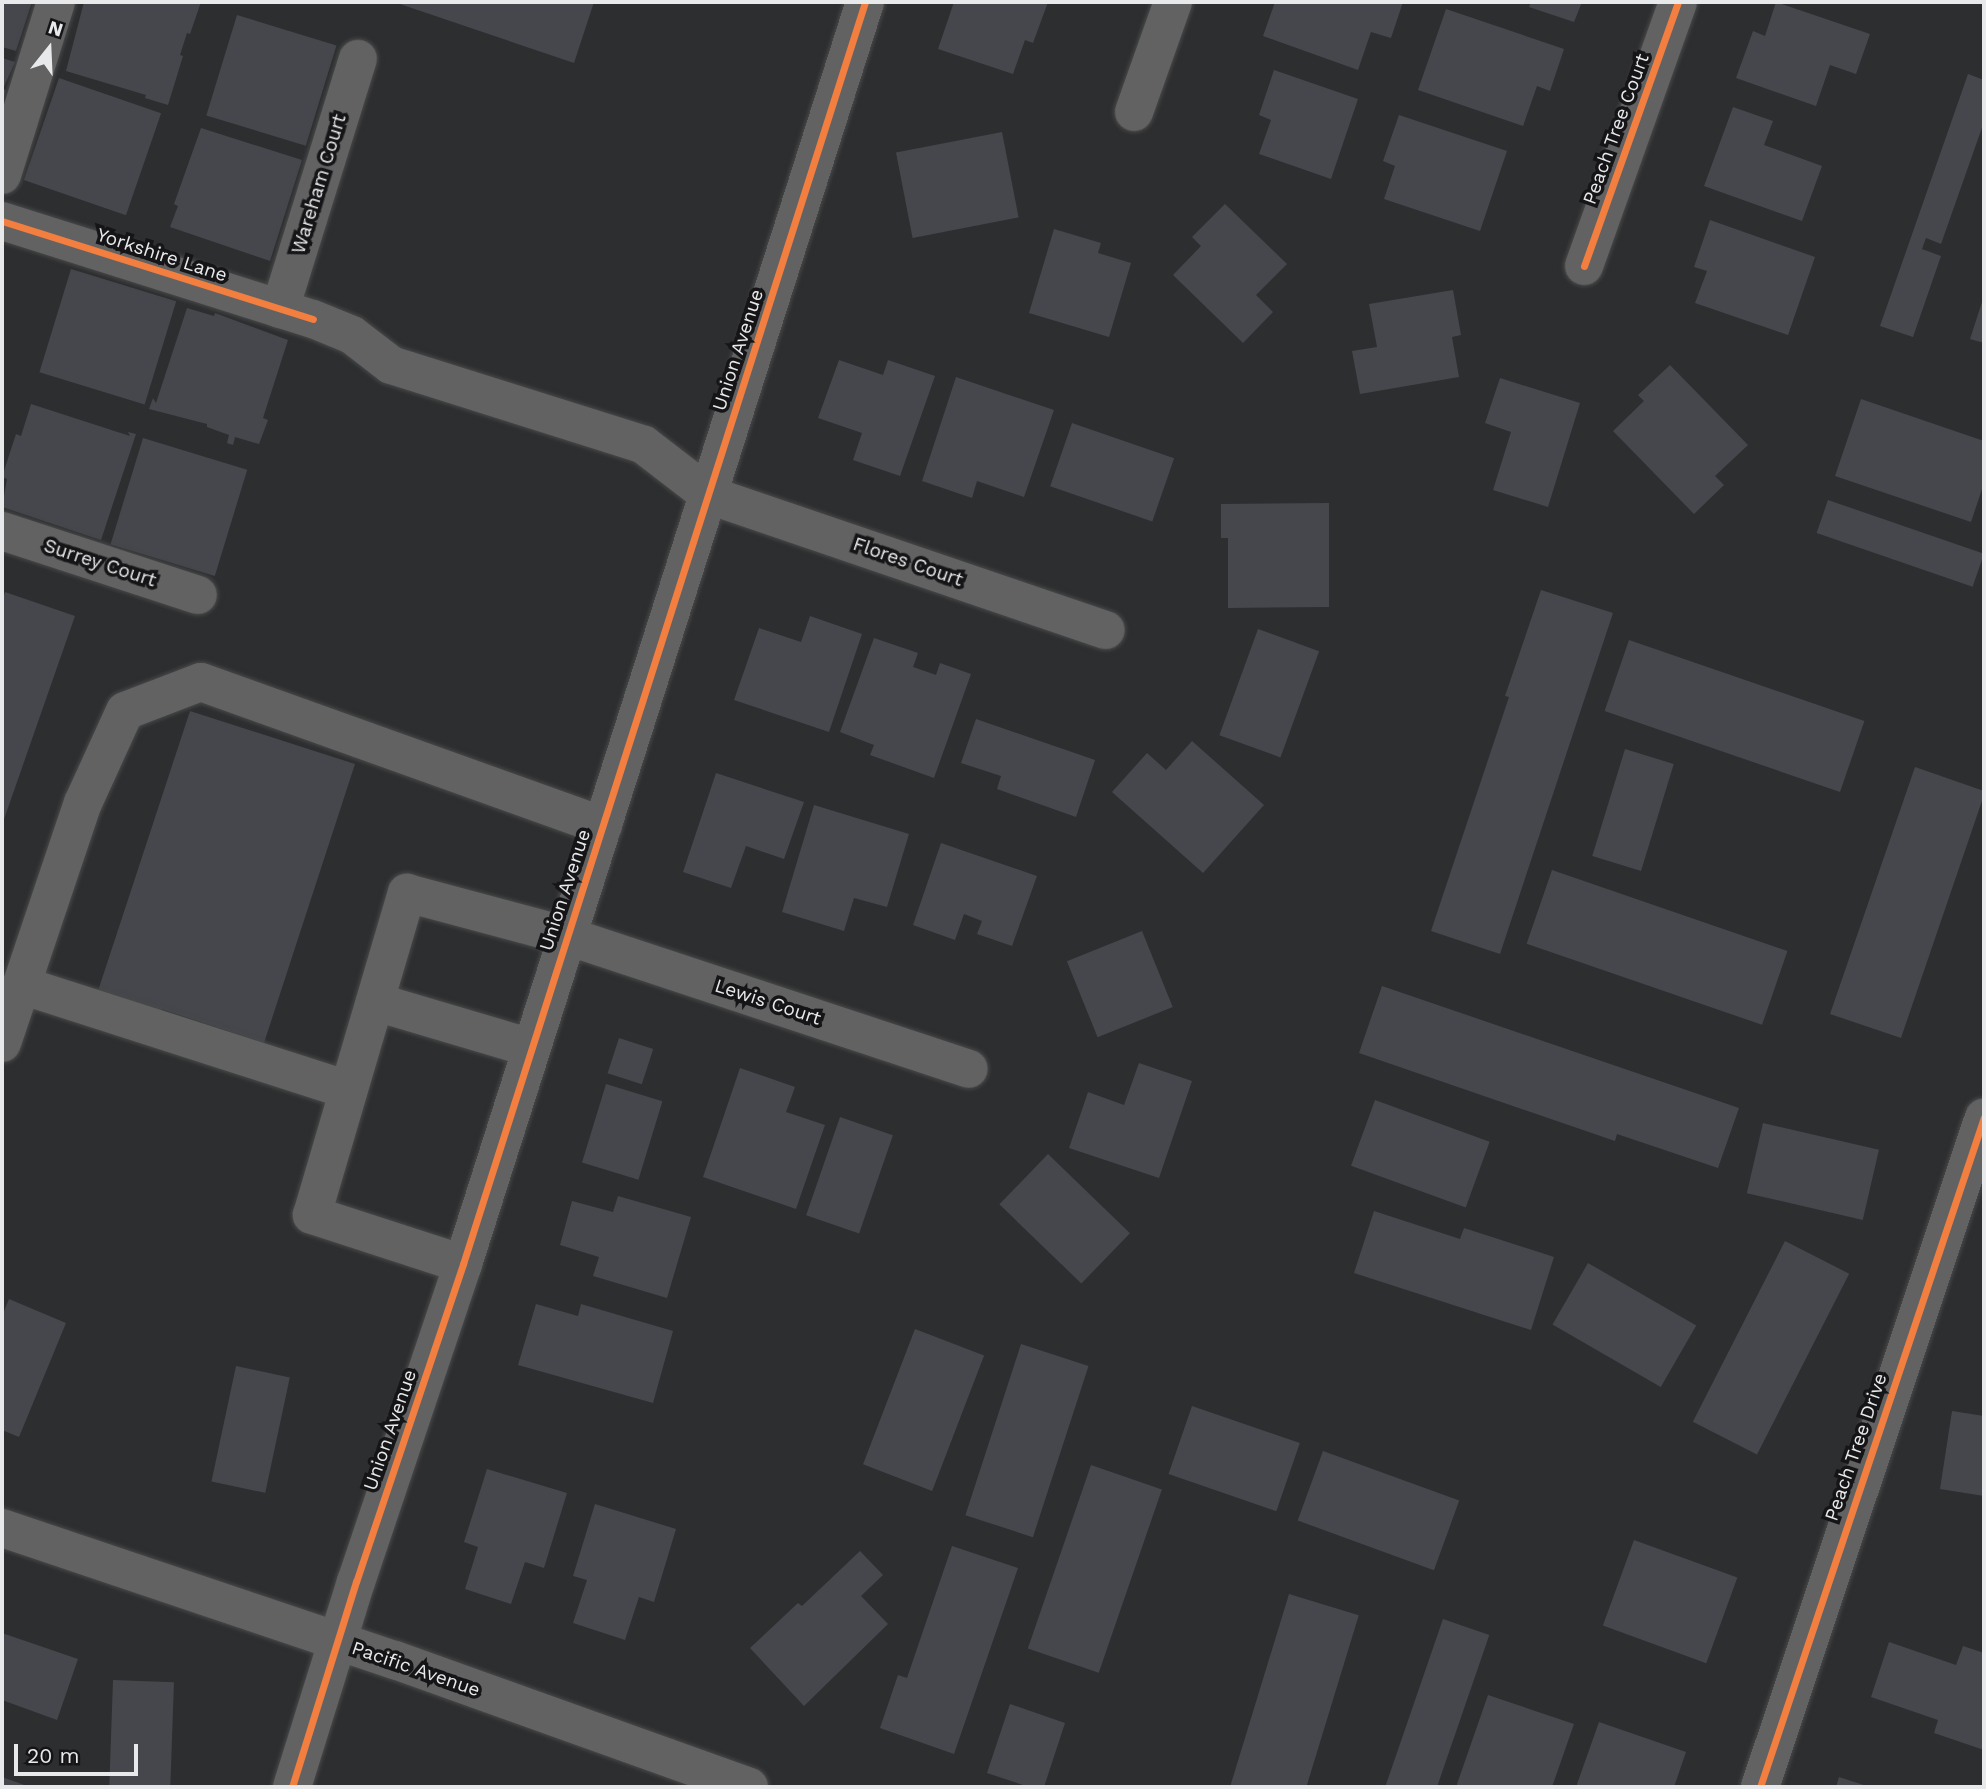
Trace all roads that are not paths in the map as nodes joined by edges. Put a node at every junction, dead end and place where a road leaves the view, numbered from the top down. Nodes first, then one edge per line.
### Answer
1 (56, 2) edge
2 (864, 2) edge
3 (1173, 2) edge
4 (1678, 2) edge
5 (358, 59) dead end
6 (1134, 112) dead end
7 (2, 175) edge
8 (2, 221) edge
9 (1584, 266) dead end
10 (296, 314) junction
11 (709, 495) junction
12 (2, 531) edge
13 (198, 596) dead end
14 (1107, 630) dead end
15 (603, 826) junction
16 (567, 936) junction
17 (21, 985) junction
18 (376, 1002) junction
19 (2, 1043) edge
20 (531, 1048) junction
21 (969, 1069) dead end
22 (349, 1090) junction
23 (1984, 1117) edge
24 (463, 1264) junction
25 (2, 1528) edge
26 (337, 1641) junction
27 (292, 1787) edge
28 (749, 1787) edge
29 (1760, 1787) edge

1 - 7 street
2 - 11 street, Union Avenue
3 - 6 street
4 - 9 street, Peach Tree Court
5 - 10 street, Wareham Court
8 - 10 street, Yorkshire Lane
10 - 11 street, Yorkshire Lane
11 - 14 street, Flores Court
11 - 15 street, Union Avenue
12 - 13 street, Surrey Court
15 - 16 street, Union Avenue
15 - 17 street
16 - 18 street, Lewis Court
16 - 20 street, Union Avenue
16 - 21 street, Lewis Court
17 - 19 street
17 - 22 street
18 - 20 street
18 - 22 street
20 - 24 street, Union Avenue
22 - 24 street
23 - 29 street, Peach Tree Drive
24 - 26 street, Union Avenue
25 - 26 street, Pacific Avenue
26 - 27 street, Union Avenue
26 - 28 street, Pacific Avenue

